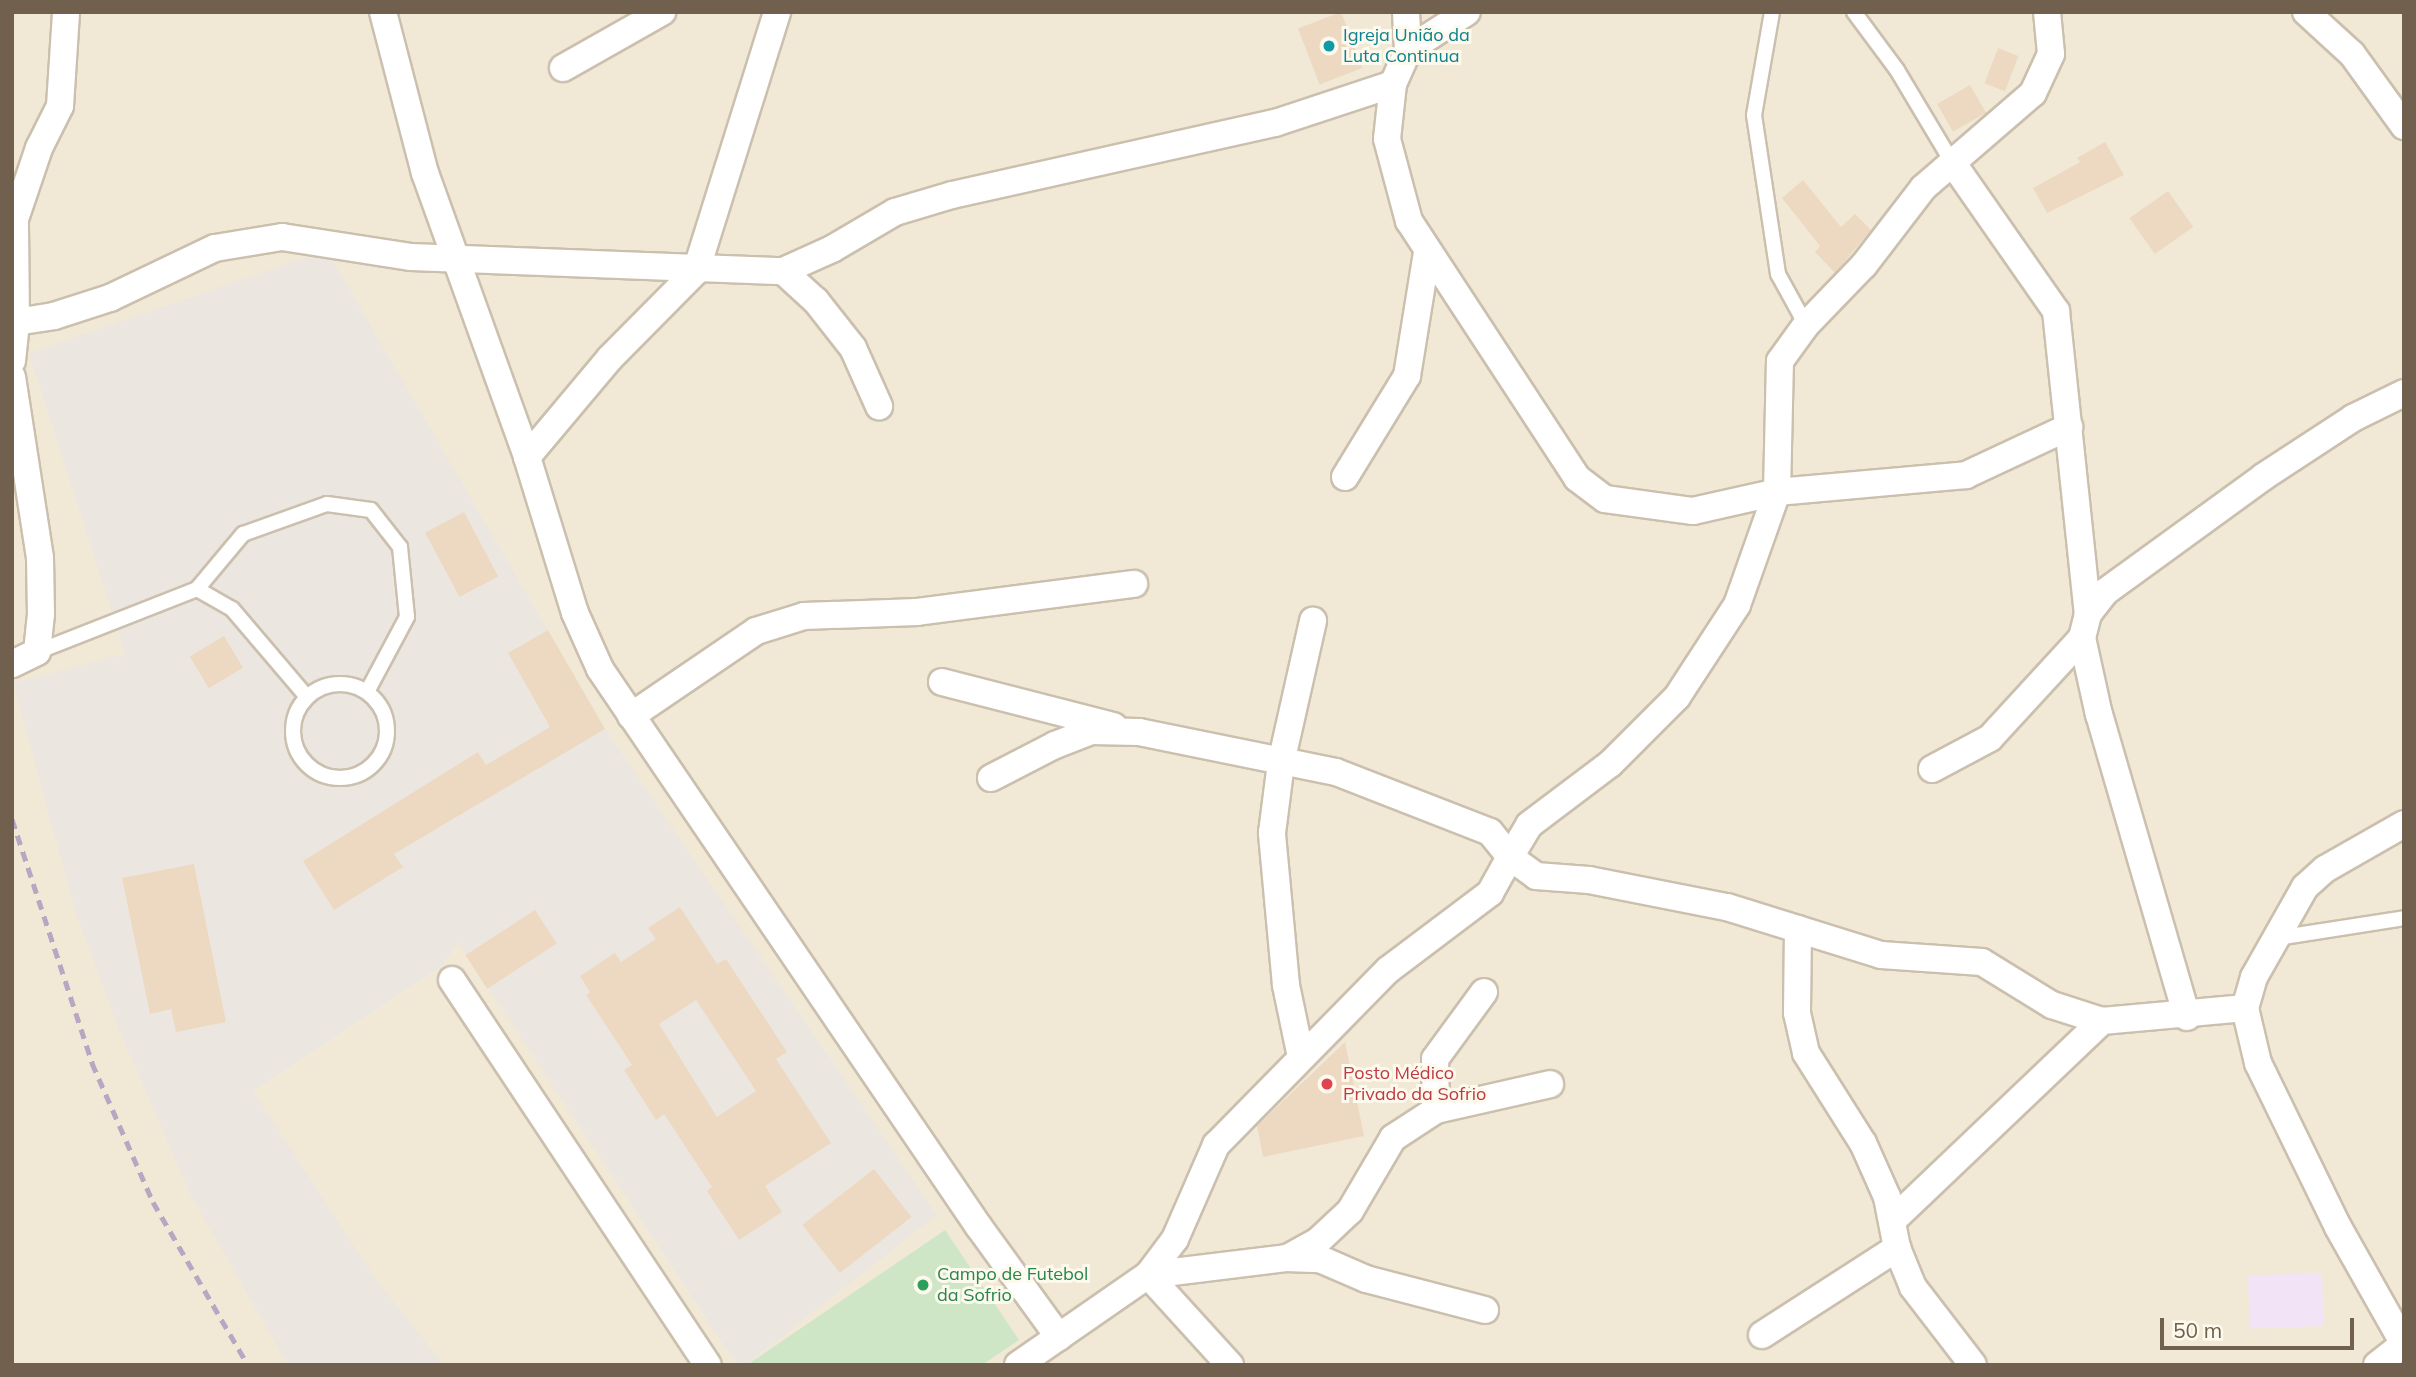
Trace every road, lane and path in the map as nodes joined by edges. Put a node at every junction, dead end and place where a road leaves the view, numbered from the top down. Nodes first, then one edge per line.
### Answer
1 (66, 12) edge
2 (383, 12) edge
3 (662, 12) edge
4 (777, 12) edge
5 (1406, 12) edge
6 (1467, 12) edge
7 (1772, 12) edge
8 (1854, 12) edge
9 (2047, 12) edge
10 (2306, 12) edge
11 (1408, 50) junction
12 (563, 68) dead end
13 (1393, 84) junction
14 (2404, 126) edge
15 (1952, 162) junction
16 (1427, 252) junction
17 (455, 256) junction
18 (696, 271) junction
19 (783, 271) junction
20 (16, 322) junction
21 (1806, 325) junction
22 (12, 361) edge
23 (12, 377) edge
24 (2404, 393) edge
25 (879, 406) dead end
26 (2068, 427) junction
27 (527, 457) junction
28 (1345, 477) dead end
29 (1777, 492) junction
30 (1134, 584) dead end
31 (197, 589) junction
32 (1313, 621) dead end
33 (2085, 626) junction
34 (37, 652) junction
35 (12, 664) edge
36 (942, 682) dead end
37 (367, 692) junction
38 (307, 697) junction
39 (631, 716) junction
40 (1139, 732) junction
41 (1281, 763) junction
42 (1931, 769) dead end
43 (991, 778) dead end
44 (2404, 824) edge
45 (1510, 857) junction
46 (2404, 918) edge
47 (1798, 929) junction
48 (2277, 938) junction
49 (452, 980) dead end
50 (1484, 992) dead end
51 (2245, 1008) junction
52 (2187, 1017) junction
53 (2102, 1021) junction
54 (1301, 1057) junction
55 (1550, 1084) dead end
56 (1436, 1110) junction
57 (1893, 1220) junction
58 (1897, 1248) junction
59 (1286, 1258) junction
60 (1148, 1275) junction
61 (1485, 1310) dead end
62 (1762, 1335) dead end
63 (1059, 1337) junction
64 (2404, 1344) edge
65 (708, 1365) edge
66 (1018, 1365) edge
67 (1230, 1365) edge
68 (1973, 1365) edge
69 (2377, 1365) edge

1 - 20 street
2 - 17 street
3 - 12 street
4 - 18 street
5 - 11 street
6 - 11 street
7 - 21 lane
8 - 15 lane
9 - 15 street
10 - 14 street
11 - 13 street
13 - 16 street
13 - 19 street
15 - 21 street
15 - 26 street
16 - 28 street
16 - 29 street
17 - 18 street
17 - 20 street
17 - 27 street
18 - 19 street
18 - 27 street
19 - 25 street
20 - 22 street
21 - 29 street
23 - 34 street
24 - 33 street
26 - 29 street
26 - 33 street
27 - 39 street
29 - 45 street
30 - 39 street
31 - 34 lane
31 - 37 lane
31 - 38 lane
32 - 41 street
33 - 42 street
33 - 52 street
34 - 35 street
36 - 40 street
37 - 38 lane
37 - 38 lane
39 - 63 street
40 - 41 street
40 - 43 street
41 - 45 street
41 - 54 street
44 - 48 street
45 - 47 street
45 - 54 street
46 - 48 lane
47 - 53 street
47 - 57 street
48 - 51 street
49 - 65 street
50 - 56 street
51 - 52 street
51 - 64 street
52 - 53 street
53 - 57 street
54 - 60 street
55 - 56 street
56 - 59 street
57 - 58 street
58 - 62 street
58 - 68 street
59 - 60 street
59 - 61 street
60 - 63 street
60 - 67 street
63 - 66 street
64 - 69 street

